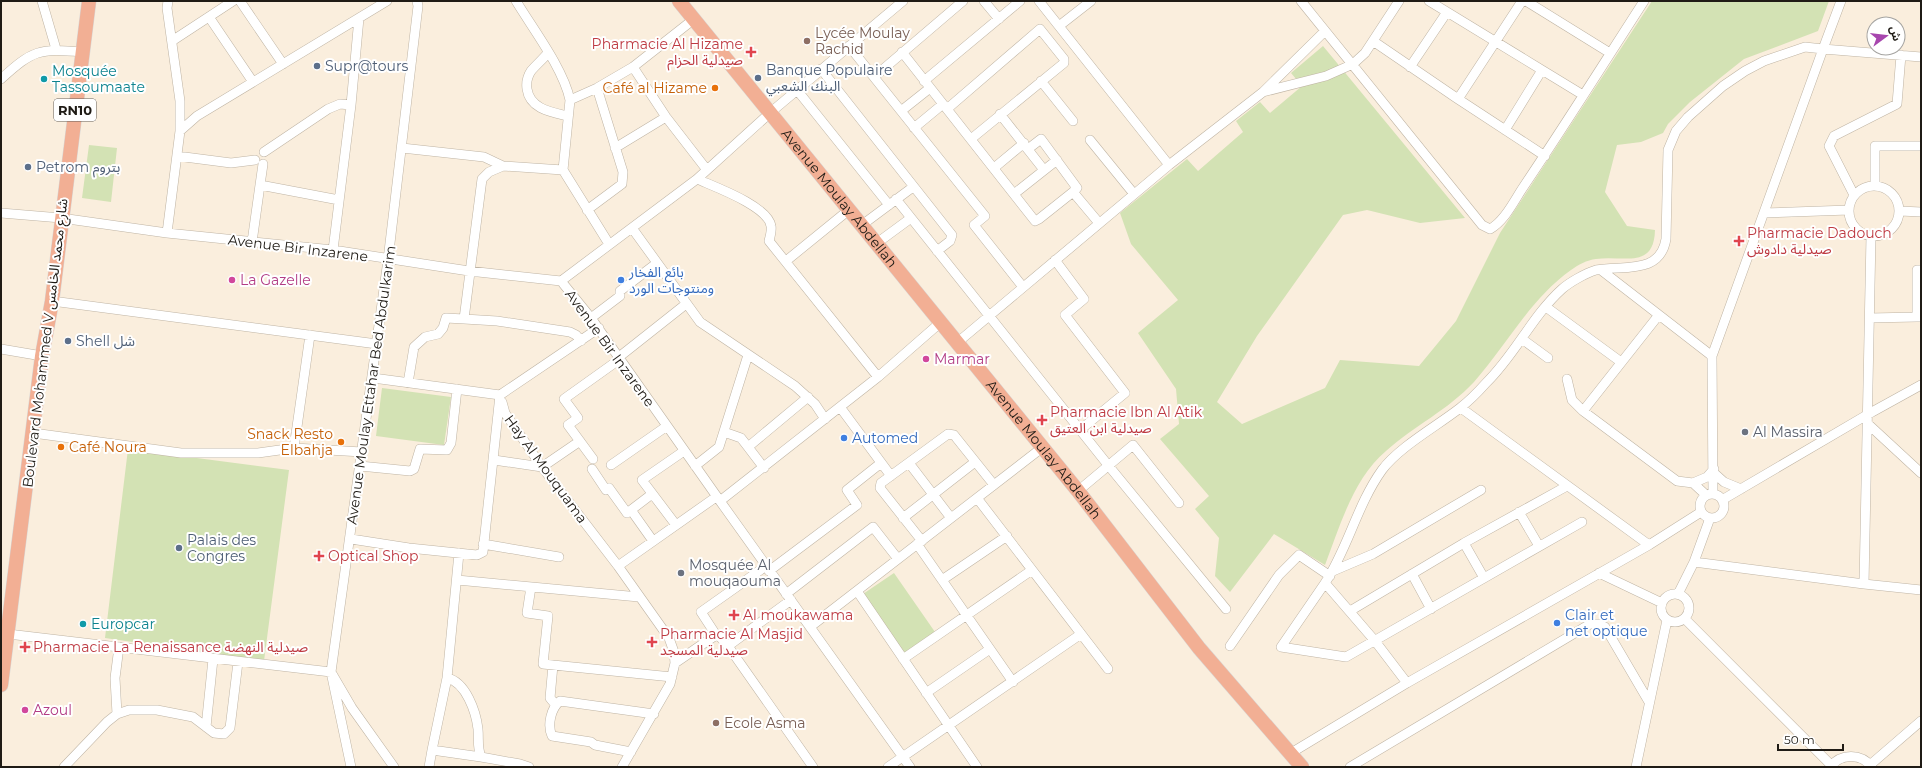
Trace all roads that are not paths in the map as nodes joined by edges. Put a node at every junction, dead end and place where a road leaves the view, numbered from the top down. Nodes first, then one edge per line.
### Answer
1 (42, 1) edge
2 (89, 1) edge
3 (168, 1) edge
4 (233, 1) edge
5 (240, 1) edge
6 (387, 1) edge
7 (417, 1) edge
8 (516, 1) edge
9 (679, 1) edge
10 (903, 1) edge
11 (963, 1) edge
12 (984, 1) edge
13 (1020, 1) edge
14 (1039, 1) edge
15 (1091, 1) edge
16 (1301, 1) edge
17 (1399, 1) edge
18 (1429, 1) edge
19 (1522, 1) edge
20 (1526, 1) edge
21 (1644, 1) edge
22 (1841, 1) edge
23 (1447, 12) junction
24 (209, 17) junction
25 (359, 18) junction
26 (694, 18) junction
27 (999, 19) junction
28 (1056, 22) junction
29 (1040, 29) junction
30 (1325, 31) junction
31 (172, 41) junction
32 (1373, 41) junction
33 (1496, 42) junction
34 (849, 46) junction
35 (56, 49) junction
36 (1823, 49) junction
37 (82, 52) junction
38 (902, 52) junction
39 (1866, 52) edge
40 (548, 53) junction
41 (1610, 53) junction
42 (1901, 56) edge
43 (1906, 56) edge
44 (1921, 57) edge
45 (283, 64) junction
46 (1353, 64) junction
47 (1410, 67) junction
48 (633, 68) junction
49 (821, 69) junction
50 (1542, 70) junction
51 (874, 77) junction
52 (1, 79) edge
53 (1041, 81) junction
54 (253, 82) junction
55 (927, 84) junction
56 (597, 88) junction
57 (797, 90) junction
58 (1263, 92) junction
59 (1583, 95) junction
60 (1458, 99) junction
61 (570, 100) junction
62 (350, 105) junction
63 (945, 107) junction
64 (901, 111) junction
65 (771, 112) junction
66 (1000, 114) junction
67 (568, 116) junction
68 (666, 116) junction
69 (1073, 121) dead end
70 (914, 128) junction
71 (1505, 130) junction
72 (180, 131) junction
73 (971, 139) junction
74 (1090, 140) dead end
75 (1026, 146) junction
76 (1921, 146) edge
77 (402, 148) junction
78 (616, 148) junction
79 (177, 156) junction
80 (1545, 156) junction
81 (1057, 160) junction
82 (259, 162) junction
83 (1169, 165) junction
84 (503, 166) junction
85 (994, 168) junction
86 (563, 170) junction
87 (707, 170) junction
88 (1044, 170) junction
89 (697, 179) junction
90 (260, 185) junction
91 (1875, 185) junction
92 (913, 187) junction
93 (1073, 192) junction
94 (1014, 194) junction
95 (1134, 194) junction
96 (1854, 195) junction
97 (339, 200) junction
98 (892, 202) junction
99 (850, 209) junction
100 (587, 210) junction
101 (1849, 210) junction
102 (1900, 212) junction
103 (1921, 212) edge
104 (1, 213) edge
105 (1764, 213) junction
106 (61, 218) junction
107 (911, 218) junction
108 (1098, 223) junction
109 (862, 225) junction
110 (632, 228) junction
111 (167, 233) junction
112 (1871, 236) junction
113 (252, 242) junction
114 (877, 243) junction
115 (609, 244) junction
116 (333, 250) junction
117 (937, 251) junction
118 (388, 260) junction
119 (1055, 260) junction
120 (786, 261) junction
121 (657, 263) junction
122 (1601, 270) junction
123 (1921, 270) edge
124 (469, 271) junction
125 (561, 281) junction
126 (1023, 287) junction
127 (52, 301) junction
128 (686, 304) junction
129 (1546, 307) junction
130 (988, 316) junction
131 (1658, 316) junction
132 (1919, 317) edge
133 (592, 318) junction
134 (1870, 318) junction
135 (464, 319) junction
136 (941, 322) junction
137 (599, 328) junction
138 (310, 335) junction
139 (1522, 339) junction
140 (581, 341) junction
141 (958, 342) junction
142 (377, 344) junction
143 (1, 349) edge
144 (748, 355) junction
145 (42, 356) junction
146 (1712, 356) junction
147 (619, 358) junction
148 (1548, 358) dead end
149 (1622, 362) junction
150 (373, 378) junction
151 (878, 378) junction
152 (1567, 379) dead end
153 (408, 383) junction
154 (1921, 386) edge
155 (457, 389) junction
156 (500, 395) junction
157 (808, 397) junction
158 (840, 407) junction
159 (1461, 408) junction
160 (1583, 411) junction
161 (1868, 414) junction
162 (825, 419) junction
163 (1868, 424) junction
164 (667, 426) junction
165 (1080, 430) junction
166 (724, 432) junction
167 (34, 433) junction
168 (580, 441) junction
169 (748, 447) junction
170 (1043, 447) junction
171 (294, 448) junction
172 (684, 451) junction
173 (362, 452) junction
174 (593, 459) dead end
175 (494, 460) junction
176 (975, 462) junction
177 (882, 463) junction
178 (908, 463) junction
179 (611, 465) dead end
180 (1108, 465) junction
181 (360, 466) junction
182 (695, 466) junction
183 (542, 467) junction
184 (764, 468) junction
185 (592, 469) dead end
186 (1714, 471) junction
187 (1921, 474) edge
188 (891, 476) junction
189 (1693, 483) junction
190 (994, 485) junction
191 (1567, 486) junction
192 (1742, 489) junction
193 (1078, 490) junction
194 (1481, 490) dead end
195 (652, 494) junction
196 (933, 495) junction
197 (1710, 495) junction
198 (977, 498) junction
199 (718, 499) junction
200 (1722, 500) junction
201 (1179, 503) dead end
202 (631, 510) junction
203 (1519, 512) junction
204 (1701, 512) junction
205 (903, 518) junction
206 (951, 518) junction
207 (1710, 518) junction
208 (1582, 522) dead end
209 (676, 525) junction
210 (1007, 536) junction
211 (350, 539) junction
212 (653, 541) junction
213 (920, 543) junction
214 (1464, 543) junction
215 (483, 544) junction
216 (1648, 545) junction
217 (1539, 546) junction
218 (459, 553) junction
219 (558, 556) dead end
220 (898, 559) junction
221 (1694, 562) junction
222 (618, 566) junction
223 (768, 568) junction
224 (1032, 570) junction
225 (1599, 573) junction
226 (1412, 574) junction
227 (1329, 577) junction
228 (1484, 578) junction
229 (457, 580) junction
230 (942, 580) junction
231 (1864, 584) junction
232 (531, 587) junction
233 (1921, 590) edge
234 (857, 591) junction
235 (1678, 594) junction
236 (639, 597) junction
237 (788, 597) junction
238 (1662, 603) junction
239 (1226, 609) dead end
240 (1431, 609) junction
241 (1350, 611) junction
242 (967, 616) junction
243 (1685, 619) junction
244 (1667, 620) junction
245 (810, 627) junction
246 (8, 634) junction
247 (1081, 634) junction
248 (716, 635) junction
249 (1375, 641) junction
250 (728, 646) junction
251 (1230, 646) dead end
252 (119, 647) junction
253 (990, 649) junction
254 (213, 659) junction
255 (903, 659) junction
256 (238, 662) junction
257 (675, 663) junction
258 (553, 665) junction
259 (1108, 669) dead end
260 (331, 672) junction
261 (672, 677) junction
262 (447, 678) junction
263 (1013, 682) junction
264 (1407, 683) junction
265 (1, 685) edge
266 (926, 693) junction
267 (1649, 702) junction
268 (555, 704) junction
269 (117, 714) junction
270 (654, 714) junction
271 (1921, 721) edge
272 (949, 726) junction
273 (206, 727) junction
274 (432, 750) junction
275 (631, 752) junction
276 (1290, 753) junction
277 (481, 757) junction
278 (903, 757) junction
279 (1830, 766) edge
280 (1871, 766) edge
281 (64, 767) edge
282 (351, 767) edge
283 (394, 767) edge
284 (429, 767) edge
285 (529, 767) edge
286 (622, 767) edge
287 (813, 767) edge
288 (888, 767) edge
289 (910, 767) edge
290 (977, 767) edge
291 (1302, 767) edge
292 (1350, 767) edge
293 (1636, 767) edge

1 - 35 street
2 - 37 main road, Boulevard Mohammed V شارع محمد الخامس / RN10
3 - 31 street
4 - 24 street
5 - 45 street
6 - 25 street
7 - 77 street, Avenue Moulay Ettahar Bed Abdulkarim
8 - 40 street
9 - 26 main road, Avenue Moulay Abdellah
10 - 34 street
11 - 38 street
12 - 27 street
13 - 27 street
14 - 28 street
15 - 28 street
16 - 30 street
17 - 32 street
18 - 23 street
19 - 33 street
20 - 41 street
21 - 41 street
22 - 36 street
23 - 33 street
23 - 47 street
24 - 31 street
24 - 54 street
25 - 45 street
25 - 62 street
26 - 48 street
26 - 65 main road, Avenue Moulay Abdellah
27 - 55 street
28 - 29 street
28 - 83 street
29 - 53 street
29 - 63 street
30 - 46 street
30 - 58 street
31 - 72 street
32 - 46 street
32 - 47 street
33 - 50 street
33 - 60 street
34 - 49 street
34 - 51 street
35 - 37 street
35 - 52 street
36 - 39 street
36 - 105 street
36 - 122 street
37 - 106 main road, Boulevard Mohammed V شارع محمد الخامس / RN10
38 - 51 street
38 - 55 street
40 - 61 street
40 - 67 street
41 - 59 street
42 - 96 street
43 - 44 street
45 - 54 street
46 - 58 street
46 - 80 street
47 - 60 street
48 - 56 street
48 - 68 street
49 - 57 street
49 - 92 street
50 - 59 street
50 - 71 street
51 - 64 street
53 - 66 street
53 - 69 street
54 - 72 street
55 - 63 street
55 - 64 street
56 - 61 street
56 - 78 street
57 - 65 street
57 - 98 street
58 - 83 street
59 - 80 street
60 - 71 street
61 - 67 street
62 - 82 street
62 - 97 street
63 - 70 street
63 - 73 street
64 - 70 street
65 - 87 street
65 - 99 main road, Avenue Moulay Abdellah
66 - 73 street
66 - 75 street
67 - 86 street
68 - 78 street
68 - 87 street
70 - 126 street
71 - 80 street
72 - 79 street
73 - 85 street
74 - 95 street
75 - 81 street
75 - 85 street
75 - 88 street
76 - 91 street
77 - 84 street
77 - 118 street, Avenue Moulay Ettahar Bed Abdulkarim
78 - 100 street
79 - 82 street
79 - 111 street
81 - 88 street
81 - 93 street
82 - 90 street
83 - 95 street
84 - 86 street
84 - 124 street
85 - 94 street
86 - 100 street
87 - 89 street
88 - 94 street
89 - 110 street
89 - 120 street
90 - 97 street
90 - 113 street
91 - 96 street
91 - 102 street
92 - 98 street
92 - 117 street
93 - 94 street
93 - 108 street
95 - 108 street
96 - 101 street
97 - 116 street
98 - 107 street
98 - 109 street
99 - 109 main road, Avenue Moulay Abdellah
99 - 120 street
100 - 115 street
101 - 105 street
101 - 112 street
102 - 103 street
102 - 112 street
104 - 106 street, Avenue Bir Inzarene
105 - 146 street
106 - 111 street, Avenue Bir Inzarene
106 - 127 main road, Boulevard Mohammed V شارع محمد الخامس / RN10
107 - 114 street
107 - 117 street
108 - 119 street
109 - 114 main road, Avenue Moulay Abdellah
110 - 115 street
110 - 121 street
111 - 113 street, Avenue Bir Inzarene
112 - 134 street
113 - 116 street, Avenue Bir Inzarene
114 - 136 main road, Avenue Moulay Abdellah
115 - 125 street
116 - 118 street, Avenue Bir Inzarene
117 - 130 street
118 - 124 street, Avenue Bir Inzarene
118 - 142 street, Avenue Moulay Ettahar Bed Abdulkarim
119 - 126 street
119 - 165 street
120 - 151 street
121 - 128 street
121 - 133 street
122 - 129 street
122 - 131 street
123 - 132 street
124 - 125 street, Avenue Bir Inzarene
124 - 135 street
125 - 133 street, Avenue Bir Inzarene
126 - 130 street
127 - 138 street
127 - 145 main road, Boulevard Mohammed V شارع محمد الخامس / RN10
128 - 144 street
128 - 147 street
129 - 139 street
129 - 149 street
130 - 141 street
130 - 165 street
131 - 146 street
131 - 149 street
132 - 134 street
133 - 137 street, Avenue Bir Inzarene
134 - 161 street
135 - 140 street
135 - 153 street
136 - 141 main road, Avenue Moulay Abdellah
136 - 151 street
137 - 140 street
137 - 147 street, Avenue Bir Inzarene
138 - 142 street
138 - 171 street
139 - 148 street
139 - 159 street
140 - 156 street
141 - 170 main road, Avenue Moulay Abdellah
142 - 150 street, Avenue Moulay Ettahar Bed Abdulkarim
143 - 145 street
144 - 157 street
144 - 166 street
145 - 167 main road, Boulevard Mohammed V شارع محمد الخامس / RN10
146 - 186 street
147 - 164 street, Avenue Bir Inzarene
147 - 168 street
149 - 160 street
150 - 153 street
150 - 173 street, Avenue Moulay Ettahar Bed Abdulkarim
151 - 158 street
152 - 160 street
153 - 155 street
154 - 161 street
155 - 156 street
155 - 181 street
156 - 175 street
156 - 183 street, Hay Al Mouquama
157 - 162 street
157 - 169 street
158 - 162 street
158 - 177 street
159 - 191 street
159 - 227 street
160 - 189 street
161 - 163 street
161 - 192 street
162 - 184 street
163 - 187 street
163 - 231 street
164 - 172 street, Avenue Bir Inzarene
164 - 179 street
165 - 180 street
166 - 169 street
166 - 182 street
167 - 171 street
167 - 246 main road, Boulevard Mohammed V شارع محمد الخامس / RN10
168 - 174 street
168 - 183 street
169 - 184 street
170 - 190 street
170 - 193 main road, Avenue Moulay Abdellah
171 - 173 street
172 - 182 street, Avenue Bir Inzarene
172 - 195 street
173 - 181 street, Avenue Moulay Ettahar Bed Abdulkarim
175 - 183 street
175 - 215 street
176 - 178 street
176 - 190 street
176 - 196 street
177 - 188 street
177 - 223 street
178 - 188 street
178 - 196 street
180 - 193 street
180 - 201 street
180 - 239 street
181 - 211 street, Avenue Moulay Ettahar Bed Abdulkarim
182 - 199 street, Avenue Bir Inzarene
183 - 222 street, Hay Al Mouquama
184 - 199 street
185 - 202 street
186 - 189 street
186 - 192 street
186 - 197 street
188 - 205 street
189 - 197 street
190 - 198 street
191 - 203 street
191 - 216 street
192 - 200 street
193 - 276 main road, Avenue Moulay Abdellah
194 - 227 street
195 - 202 street
195 - 209 street
196 - 205 street
196 - 206 street
197 - 200 street
197 - 204 street
198 - 206 street
198 - 210 street
199 - 209 street
199 - 223 street, Avenue Bir Inzarene
200 - 207 street
202 - 212 street
203 - 214 street
203 - 217 street
204 - 207 street
204 - 216 street
205 - 213 street
206 - 213 street
207 - 221 street
208 - 217 street
209 - 212 street
210 - 224 street
210 - 230 street
211 - 218 street
211 - 260 street, Avenue Moulay Ettahar Bed Abdulkarim
212 - 222 street
213 - 220 street
213 - 230 street
214 - 226 street
214 - 228 street
215 - 218 street
215 - 219 street
216 - 225 street
217 - 228 street
218 - 229 street
220 - 234 street
220 - 237 street
221 - 231 street
221 - 235 street
222 - 236 street, Hay Al Mouquama
223 - 237 street, Avenue Bir Inzarene
223 - 248 street
224 - 242 street
224 - 247 street
225 - 238 street
225 - 264 street
226 - 240 street
226 - 241 street
227 - 241 street
227 - 249 street
227 - 251 street
228 - 240 street
229 - 232 street
229 - 262 street
230 - 242 street
231 - 233 street
232 - 236 street
232 - 258 street
234 - 245 street
234 - 255 street
235 - 238 street
235 - 243 street
236 - 257 street, Hay Al Mouquama
237 - 245 street, Avenue Bir Inzarene
237 - 250 street
238 - 244 street
240 - 249 street
241 - 249 street
242 - 253 street
242 - 255 street
243 - 244 street
243 - 279 street
244 - 267 street
245 - 278 street, Avenue Bir Inzarene
246 - 252 street
246 - 265 main road, Boulevard Mohammed V شارع محمد الخامس / RN10
247 - 259 street
247 - 263 street
248 - 250 street
248 - 257 street
249 - 264 street
250 - 287 street
252 - 254 street
252 - 269 street
253 - 263 street
253 - 266 street
254 - 256 street
254 - 273 street
255 - 266 street
256 - 260 street
256 - 273 street
257 - 261 street, Hay Al Mouquama
258 - 261 street
258 - 268 street
260 - 282 street, Avenue Moulay Ettahar Bed Abdulkarim
260 - 283 street
261 - 270 street, Hay Al Mouquama
262 - 274 street
262 - 277 street
263 - 272 street
264 - 276 street
266 - 272 street
267 - 292 street
267 - 293 street
268 - 270 street
268 - 275 street
269 - 273 street
269 - 281 street
270 - 275 street, Hay Al Mouquama
271 - 280 street
272 - 278 street
272 - 290 street
274 - 277 street
274 - 284 street
275 - 286 street, Hay Al Mouquama
276 - 291 main road, Avenue Moulay Abdellah
277 - 285 street
278 - 288 street
278 - 289 street, Avenue Bir Inzarene
279 - 280 street

